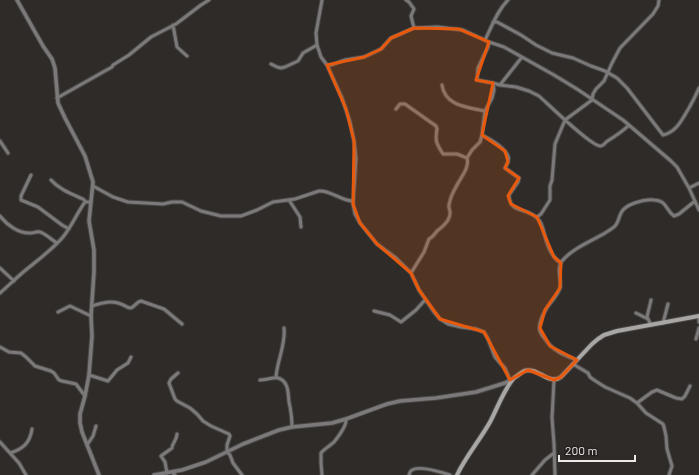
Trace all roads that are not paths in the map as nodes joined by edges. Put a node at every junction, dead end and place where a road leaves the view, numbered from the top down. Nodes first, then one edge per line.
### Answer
1 (18, 0) edge
2 (209, 0) edge
3 (322, 0) edge
4 (406, 0) edge
5 (508, 0) edge
6 (659, 0) edge
7 (494, 22) junction
8 (173, 25) junction
9 (414, 28) junction
10 (485, 40) junction
11 (489, 42) junction
12 (317, 45) junction
13 (187, 56) dead end
14 (522, 57) junction
15 (271, 64) dead end
16 (327, 65) junction
17 (608, 72) junction
18 (493, 83) junction
19 (442, 85) dead end
20 (500, 85) junction
21 (699, 88) edge
22 (58, 98) junction
23 (592, 100) junction
24 (396, 109) dead end
25 (485, 111) junction
26 (565, 120) junction
27 (628, 126) junction
28 (482, 135) junction
29 (0, 141) edge
30 (8, 153) dead end
31 (467, 158) junction
32 (31, 175) dead end
33 (51, 180) dead end
34 (699, 183) edge
35 (93, 186) junction
36 (689, 188) junction
37 (289, 200) junction
38 (353, 200) junction
39 (694, 201) junction
40 (88, 202) junction
41 (699, 210) edge
42 (0, 216) edge
43 (537, 218) junction
44 (301, 227) dead end
45 (69, 229) junction
46 (57, 243) junction
47 (561, 263) junction
48 (0, 268) edge
49 (411, 273) junction
50 (14, 281) junction
51 (0, 293) edge
52 (425, 300) junction
53 (651, 300) dead end
54 (668, 304) dead end
55 (92, 306) junction
56 (374, 311) dead end
57 (58, 312) dead end
58 (636, 313) dead end
59 (91, 316) junction
60 (699, 316) edge
61 (648, 319) junction
62 (699, 322) edge
63 (663, 323) junction
64 (182, 324) dead end
65 (652, 325) junction
66 (284, 328) dead end
67 (699, 328) edge
68 (696, 339) dead end
69 (0, 347) edge
70 (131, 358) dead end
71 (577, 360) junction
72 (573, 364) junction
73 (178, 373) dead end
74 (89, 375) junction
75 (276, 378) junction
76 (514, 378) junction
77 (260, 380) dead end
78 (510, 380) junction
79 (554, 380) junction
80 (690, 386) dead end
81 (85, 396) junction
82 (637, 403) junction
83 (346, 419) junction
84 (96, 426) dead end
85 (292, 427) junction
86 (32, 429) dead end
87 (177, 434) dead end
88 (0, 442) edge
89 (87, 445) junction
90 (227, 452) junction
91 (10, 453) junction
92 (554, 453) junction
93 (167, 473) junction
94 (174, 474) edge
95 (26, 475) edge
96 (99, 475) edge
97 (154, 475) edge
98 (242, 475) edge
99 (322, 475) edge
100 (409, 475) edge
101 (450, 475) edge
102 (458, 475) edge
103 (532, 475) edge
104 (555, 475) edge
105 (669, 475) edge

1 - 22 street
2 - 8 street
3 - 12 street
4 - 9 street
5 - 7 street
6 - 17 street
7 - 10 street
7 - 17 street
8 - 13 street
8 - 22 street
9 - 10 street
9 - 16 street
10 - 11 street
11 - 14 street
11 - 18 street
12 - 15 street
12 - 16 street
14 - 20 street
14 - 23 street
16 - 38 street
17 - 21 street
17 - 23 street
18 - 20 street
18 - 25 street
19 - 25 street
20 - 26 street
22 - 35 street
23 - 26 street
23 - 27 street
24 - 31 street
25 - 28 street
26 - 27 street
26 - 43 street
27 - 36 street
28 - 31 street
28 - 43 street
29 - 30 street
31 - 49 street
32 - 45 street
33 - 40 street
34 - 36 street
35 - 37 street
35 - 40 street
36 - 39 street
37 - 38 street
37 - 44 street
38 - 49 street
39 - 41 street
39 - 47 street
40 - 45 street
40 - 55 street
42 - 46 street
43 - 47 street
45 - 46 street
46 - 50 street
47 - 71 street
48 - 50 street
49 - 52 street
50 - 51 street
52 - 56 street
52 - 78 street
53 - 61 street
54 - 63 street
55 - 59 street
55 - 64 street
57 - 59 street
58 - 61 street
59 - 74 street
60 - 62 street
60 - 63 main road
61 - 65 street
63 - 65 main road
65 - 71 main road
66 - 75 street
67 - 68 street
69 - 81 street
70 - 74 street
71 - 72 main road
72 - 79 main road
72 - 82 street
73 - 90 street
74 - 81 street
75 - 77 street
75 - 85 street
76 - 78 street
76 - 79 main road
76 - 102 main road
78 - 83 street
79 - 92 street
80 - 82 street
81 - 89 street
82 - 105 street
83 - 85 street
83 - 99 street
84 - 89 street
85 - 90 street
86 - 91 street
87 - 93 street
88 - 91 street
89 - 96 street
90 - 94 street
90 - 98 street
91 - 95 street
92 - 103 street
92 - 104 street
93 - 94 street
93 - 97 street
100 - 101 street

